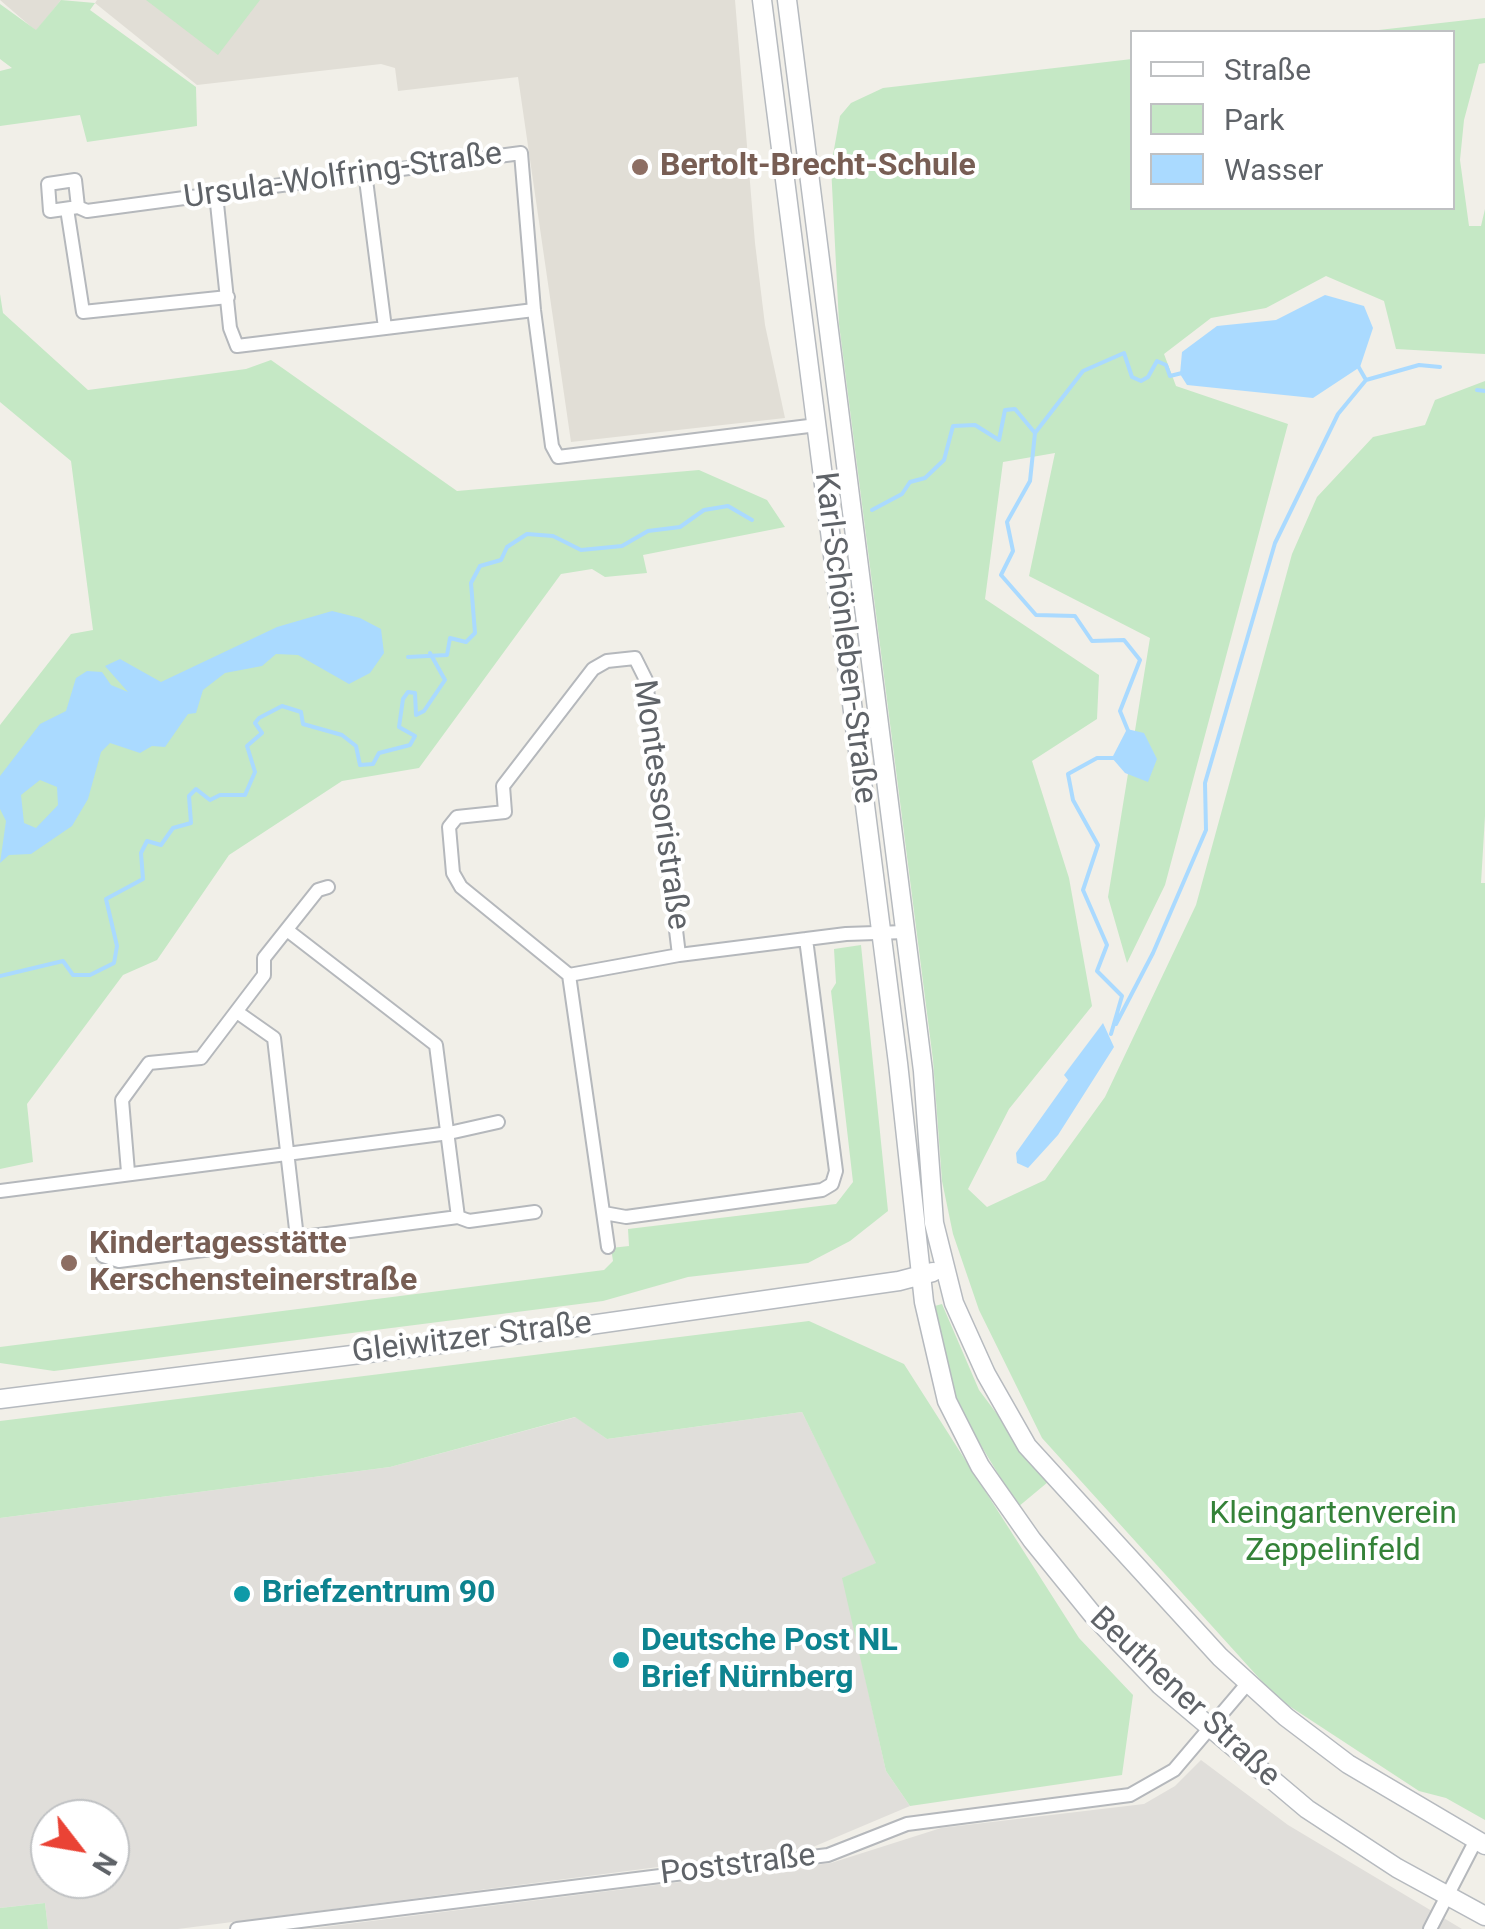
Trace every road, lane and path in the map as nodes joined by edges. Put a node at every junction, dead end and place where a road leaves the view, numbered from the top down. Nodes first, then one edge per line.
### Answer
1 (762, 0) edge
2 (788, 0) edge
3 (365, 172) junction
4 (216, 194) junction
5 (228, 297) junction
6 (534, 310) junction
7 (385, 328) junction
8 (817, 425) junction
9 (842, 434) junction
10 (328, 887) dead end
11 (287, 930) junction
12 (905, 932) junction
13 (882, 933) junction
14 (806, 939) junction
15 (680, 954) junction
16 (569, 975) junction
17 (237, 1012) junction
18 (498, 1122) dead end
19 (449, 1133) junction
20 (288, 1154) junction
21 (128, 1172) junction
22 (0, 1191) edge
23 (535, 1212) dead end
24 (604, 1213) junction
25 (458, 1217) junction
26 (297, 1238) junction
27 (608, 1247) dead end
28 (103, 1256) dead end
29 (943, 1268) junction
30 (922, 1276) junction
31 (0, 1399) edge
32 (1247, 1684) junction
33 (1209, 1730) junction
34 (1480, 1842) edge
35 (1448, 1896) junction
36 (1485, 1916) edge
37 (237, 1929) edge
38 (1430, 1929) edge

1 - 8 main road, Karl-Schönleben-Straße
2 - 9 main road, Karl-Schönleben-Straße
3 - 4 street, Ursula-Wolfring-Straße
3 - 6 street, Ursula-Wolfring-Straße
3 - 7 street
4 - 5 street
4 - 5 street, Ursula-Wolfring-Straße
5 - 7 street
6 - 7 street
6 - 8 street, Ursula-Wolfring-Straße
8 - 9 main road
8 - 13 main road, Karl-Schönleben-Straße
9 - 12 main road, Karl-Schönleben-Straße
10 - 11 street
11 - 17 street
11 - 19 street
12 - 13 street
12 - 29 main road, Karl-Schönleben-Straße
13 - 14 street
13 - 30 main road, Karl-Schönleben-Straße
14 - 15 street
14 - 24 street
15 - 16 street
15 - 16 street, Montessoristraße
16 - 24 street
17 - 20 street
17 - 21 street
18 - 19 street
19 - 20 street
19 - 25 street
20 - 21 street
20 - 26 street
21 - 22 street
23 - 25 street
24 - 27 street
25 - 26 street
26 - 28 street
29 - 30 main road, Gleiwitzer Straße
29 - 32 main road, Beuthener Straße
30 - 31 main road, Gleiwitzer Straße
30 - 33 main road, Beuthener Straße
32 - 33 street, Poststraße
32 - 34 main road, Beuthener Straße
33 - 35 main road, Beuthener Straße
33 - 37 street, Poststraße
34 - 35 street, Beuthener Straße
35 - 36 main road, Beuthener Straße
35 - 38 street

